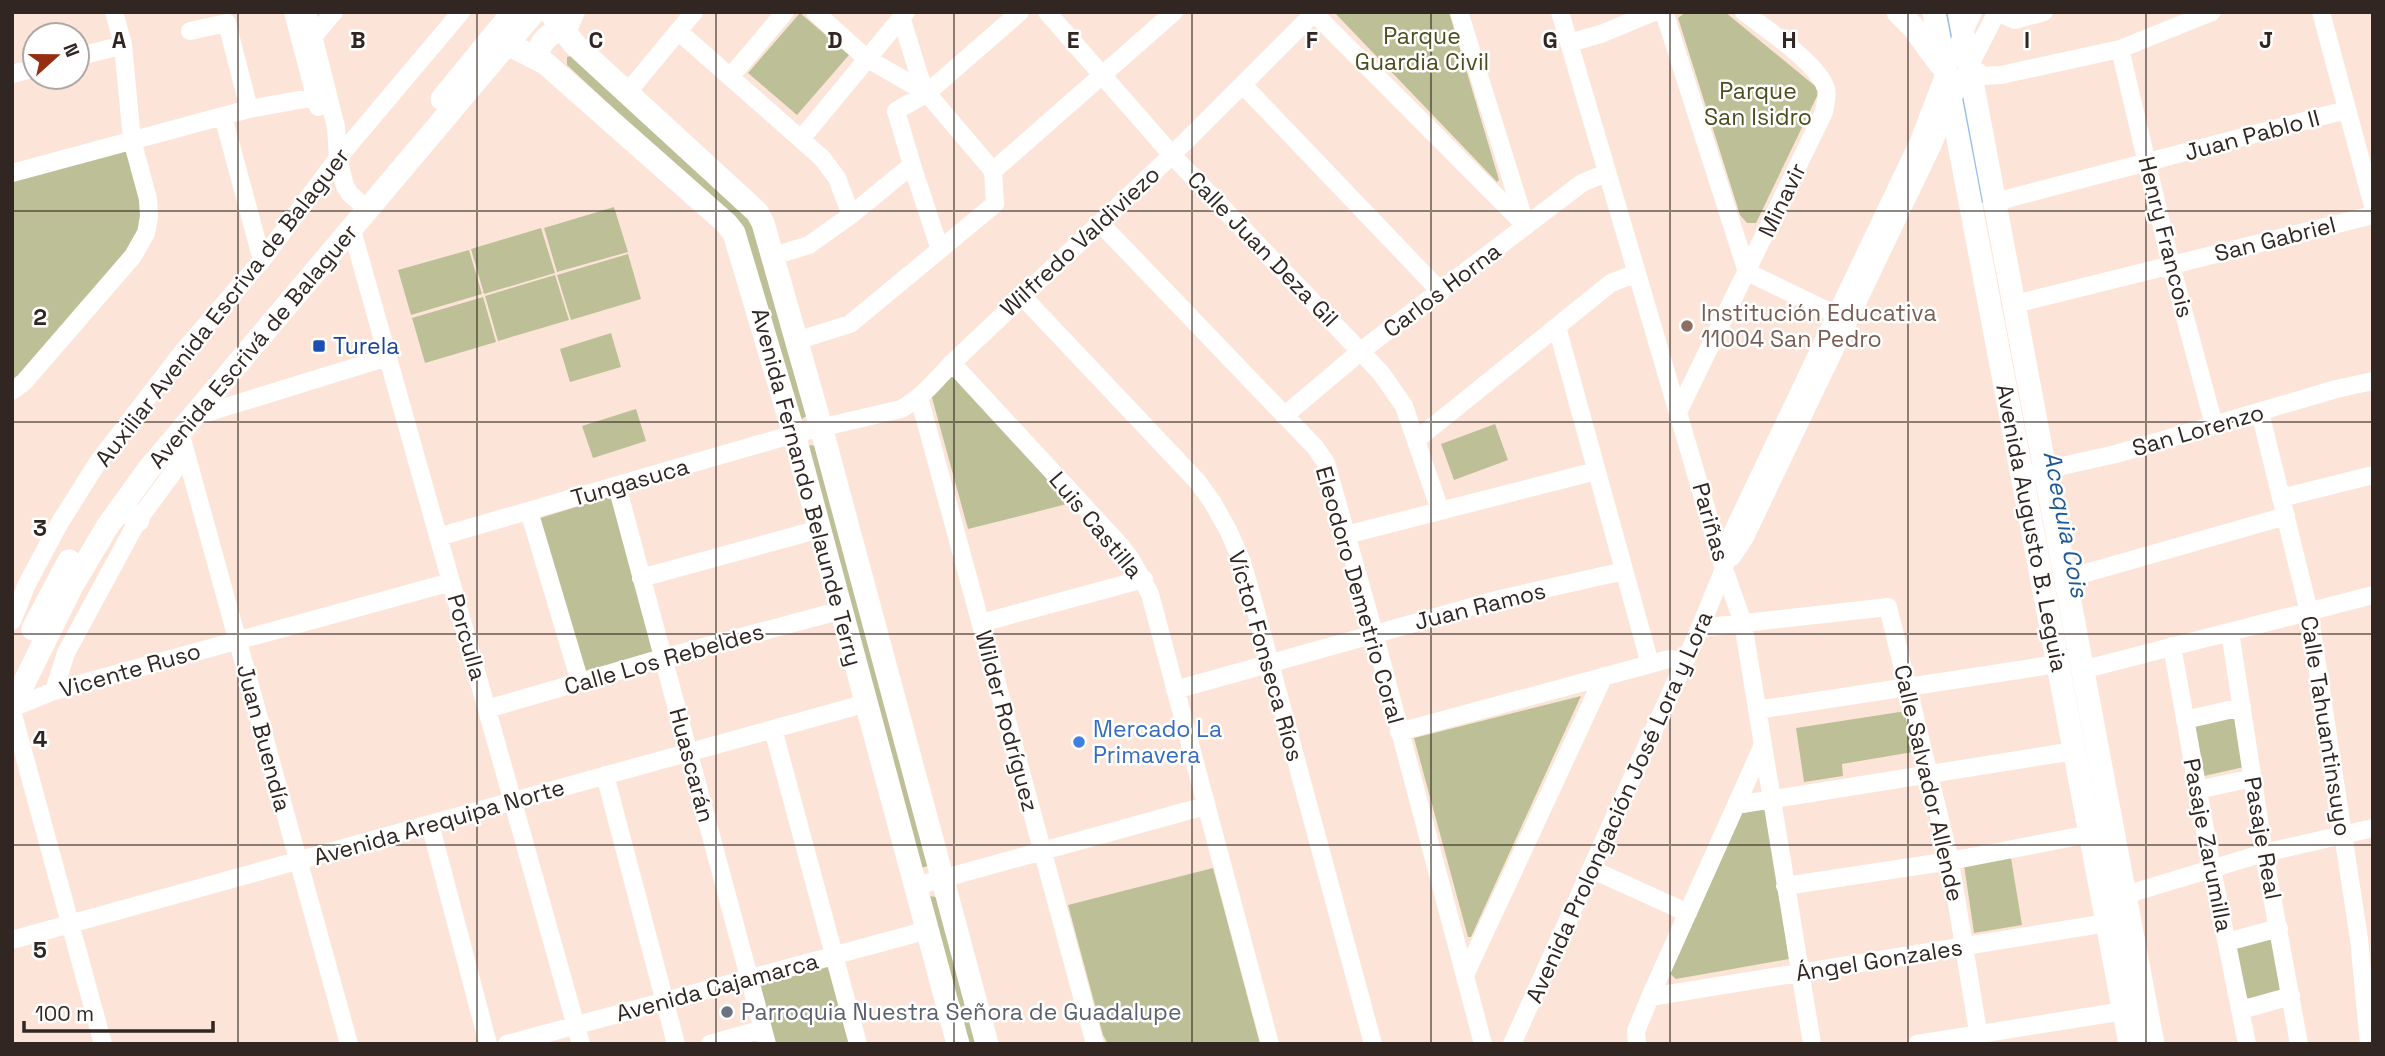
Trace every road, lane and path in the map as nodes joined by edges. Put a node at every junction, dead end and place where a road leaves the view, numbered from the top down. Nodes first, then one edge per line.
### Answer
1 (114, 12) edge
2 (293, 12) edge
3 (307, 12) edge
4 (334, 12) edge
5 (461, 12) edge
6 (513, 12) edge
7 (534, 12) edge
8 (694, 12) edge
9 (785, 12) edge
10 (815, 12) edge
11 (1020, 12) edge
12 (1047, 12) edge
13 (1174, 12) edge
14 (1459, 12) edge
15 (1560, 12) edge
16 (1654, 12) edge
17 (1664, 12) edge
18 (1744, 12) edge
19 (1898, 12) edge
20 (1934, 12) edge
21 (1997, 12) edge
22 (2044, 12) edge
23 (2212, 12) edge
24 (2321, 12) edge
25 (1314, 13) edge
26 (903, 15) edge
27 (2177, 19) edge
28 (564, 22) edge
29 (1965, 23) edge
30 (190, 30) dead end
31 (678, 31) junction
32 (313, 37) junction
33 (501, 39) junction
34 (1569, 43) junction
35 (122, 45) junction
36 (2120, 49) junction
37 (91, 53) edge
38 (537, 58) junction
39 (866, 58) junction
40 (1970, 66) junction
41 (1946, 72) junction
42 (730, 77) junction
43 (1102, 77) junction
44 (1243, 85) junction
45 (627, 93) junction
46 (927, 93) junction
47 (316, 97) junction
48 (1951, 100) junction
49 (249, 109) junction
50 (2346, 110) junction
51 (223, 116) junction
52 (801, 139) junction
53 (132, 140) junction
54 (1172, 155) junction
55 (338, 158) junction
56 (2147, 163) junction
57 (2367, 163) edge
58 (912, 165) junction
59 (993, 171) junction
60 (12, 173) edge
61 (1606, 173) junction
62 (357, 200) junction
63 (1995, 202) junction
64 (2373, 206) edge
65 (851, 215) junction
66 (2373, 215) edge
67 (1100, 223) junction
68 (1526, 226) junction
69 (352, 230) junction
70 (940, 250) junction
71 (773, 256) junction
72 (262, 260) junction
73 (2171, 265) junction
74 (1747, 272) junction
75 (1637, 273) junction
76 (1441, 292) junction
77 (1023, 296) junction
78 (2015, 304) junction
79 (1842, 317) junction
80 (1557, 327) junction
81 (796, 341) junction
82 (1361, 351) junction
83 (388, 357) junction
84 (952, 363) junction
85 (2373, 381) edge
86 (12, 391) edge
87 (919, 397) junction
88 (1679, 410) junction
89 (2260, 412) junction
90 (1284, 416) junction
91 (186, 425) junction
92 (2214, 425) junction
93 (821, 427) junction
94 (794, 433) junction
95 (1416, 440) junction
96 (186, 455) junction
97 (1596, 471) junction
98 (2033, 473) junction
99 (2373, 475) edge
100 (617, 486) junction
101 (2281, 498) junction
102 (1440, 510) junction
103 (529, 511) junction
104 (129, 514) junction
105 (2286, 516) junction
106 (820, 529) junction
107 (1346, 535) junction
108 (438, 537) junction
109 (1724, 569) junction
110 (1624, 571) junction
111 (641, 578) junction
112 (1143, 579) junction
113 (2065, 579) junction
114 (19, 580) edge
115 (451, 582) junction
116 (2373, 595) edge
117 (842, 610) junction
118 (2309, 612) junction
119 (12, 621) edge
120 (981, 623) junction
121 (1743, 623) junction
122 (1700, 628) junction
123 (2230, 632) junction
124 (1374, 634) junction
125 (237, 640) junction
126 (2172, 646) junction
127 (663, 658) junction
128 (1685, 661) junction
129 (1270, 663) junction
130 (1650, 664) junction
131 (2057, 664) junction
132 (2082, 670) junction
133 (12, 671) edge
134 (1604, 676) junction
135 (580, 682) junction
136 (1908, 688) junction
137 (1175, 690) junction
138 (54, 691) junction
139 (867, 703) junction
140 (2242, 707) junction
141 (12, 709) edge
142 (487, 709) junction
143 (1757, 710) junction
144 (2185, 720) junction
145 (773, 729) junction
146 (1399, 732) junction
147 (1763, 745) junction
148 (2074, 751) junction
149 (689, 752) junction
150 (1930, 774) junction
151 (605, 775) junction
152 (2253, 778) junction
153 (2197, 790) junction
154 (1772, 800) junction
155 (513, 801) junction
156 (1736, 805) junction
157 (1205, 806) junction
158 (430, 824) junction
159 (2373, 828) edge
160 (2090, 834) junction
161 (2343, 835) junction
162 (1041, 851) junction
163 (2264, 853) junction
164 (298, 861) junction
165 (1950, 861) junction
166 (1591, 869) junction
167 (2212, 869) junction
168 (942, 879) junction
169 (916, 886) junction
170 (1786, 886) junction
171 (2125, 895) junction
172 (1688, 913) junction
173 (2107, 923) junction
174 (70, 925) junction
175 (2278, 928) junction
176 (928, 930) junction
177 (2366, 937) edge
178 (12, 940) edge
179 (2227, 942) junction
180 (1965, 946) junction
181 (833, 956) junction
182 (1800, 972) junction
183 (1465, 975) junction
184 (749, 978) junction
185 (2291, 996) junction
186 (1650, 997) junction
187 (664, 1002) junction
188 (2241, 1010) junction
189 (2124, 1011) junction
190 (576, 1025) junction
191 (765, 1036) edge
192 (1979, 1039) edge
193 (1516, 1042) edge
194 (103, 1044) edge
195 (349, 1044) edge
196 (488, 1044) edge
197 (507, 1044) edge
198 (581, 1044) edge
199 (676, 1044) edge
200 (710, 1044) edge
201 (858, 1044) edge
202 (958, 1044) edge
203 (987, 1044) edge
204 (1095, 1044) edge
205 (1270, 1044) edge
206 (1373, 1044) edge
207 (1483, 1044) edge
208 (1637, 1044) edge
209 (1812, 1044) edge
210 (1917, 1044) edge
211 (2130, 1044) edge
212 (2153, 1044) edge
213 (2247, 1044) edge
214 (2299, 1044) edge
215 (2369, 1044) edge

1 - 35 street
2 - 47 street
3 - 32 street
4 - 32 street
5 - 55 street, Auxiliar Avenida Escriva de Balaguer
6 - 33 main road, Avenida Escrivá de Balaguer
7 - 33 main road, Avenida Escrivá de Balaguer
8 - 31 street
9 - 42 street
10 - 39 street
11 - 46 street
12 - 43 street, Calle Juan Deza Gil
13 - 43 street
14 - 68 street
15 - 34 street, Pariñas
16 - 34 street
17 - 74 street
18 - 74 street, Minavir
19 - 41 main road
20 - 41 main road, Avenida Augusto B. Leguia
21 - 22 street
21 - 40 street, Avenida Prolongación José Lora y Lora
23 - 27 street
24 - 50 street
25 - 44 street, Wilfredo Valdiviezo
25 - 68 street
26 - 39 street
26 - 46 street
27 - 36 street
28 - 38 main road
28 - 45 main road, Avenida Fernando Belaunde Terry
29 - 40 main road, Avenida Augusto B. Leguia
29 - 41 street, Avenida Prolongación José Lora y Lora
30 - 49 street
31 - 42 street
31 - 45 street
32 - 55 street
33 - 38 main road, Avenida Fernando Belaunde Terry
33 - 62 main road, Avenida Escrivá de Balaguer
33 - 69 main road, Avenida Escrivá de Balaguer
34 - 61 street, Pariñas
35 - 37 street
35 - 53 street
36 - 40 street
36 - 56 street, Henry Francois
38 - 94 main road, Avenida Fernando Belaunde Terry
39 - 46 street
39 - 52 street
40 - 48 street, Avenida Prolongación José Lora y Lora
40 - 63 main road, Avenida Augusto B. Leguia
41 - 48 main road, Avenida Augusto B. Leguia
41 - 79 street, Avenida Prolongación José Lora y Lora
42 - 52 street
43 - 54 street, Calle Juan Deza Gil
43 - 59 street
44 - 54 street, Wilfredo Valdiviezo
44 - 76 street
45 - 71 main road, Avenida Fernando Belaunde Terry
46 - 58 street
46 - 59 street
47 - 49 street
47 - 55 street
48 - 79 street, Avenida Prolongación José Lora y Lora
48 - 98 main road, Avenida Augusto B. Leguia
49 - 51 street
50 - 56 street, Juan Pablo II
50 - 57 street
51 - 53 street
51 - 72 street
52 - 65 street
53 - 60 street
53 - 86 street
54 - 67 street, Wilfredo Valdiviezo
54 - 82 street, Calle Juan Deza Gil
55 - 62 street
55 - 72 street, Auxiliar Avenida Escriva de Balaguer
56 - 63 street, Juan Pablo II
56 - 73 street, Henry Francois
57 - 64 street
58 - 65 street
58 - 70 street
59 - 70 street
61 - 68 street, Carlos Horna
61 - 75 street, Pariñas
62 - 133 main road, Avenida Escrivá de Balaguer
63 - 78 main road, Avenida Augusto B. Leguia
65 - 71 street
66 - 73 street, San Gabriel
67 - 77 street, Wilfredo Valdiviezo
67 - 90 street, Eleodoro Demetrio Coral
68 - 76 street, Carlos Horna
69 - 83 street, Porculla
69 - 91 main road, Avenida Escrivá de Balaguer
70 - 81 street
71 - 81 main road, Avenida Fernando Belaunde Terry
72 - 114 street, Auxiliar Avenida Escriva de Balaguer
73 - 78 street, San Gabriel
73 - 92 street, Henry Francois
74 - 79 street
74 - 88 street, Minavir
75 - 80 street
75 - 88 street, Pariñas
76 - 82 street, Carlos Horna
77 - 84 street, Wilfredo Valdiviezo
77 - 129 street, Víctor Fonseca Ríos
78 - 98 main road, Avenida Augusto B. Leguia
79 - 109 street, Avenida Prolongación José Lora y Lora
80 - 95 street
80 - 97 street
81 - 93 main road, Avenida Fernando Belaunde Terry
82 - 90 street, Carlos Horna
82 - 95 street, Calle Juan Deza Gil
83 - 91 street
83 - 108 street, Porculla
84 - 87 street, Wilfredo Valdiviezo
84 - 112 street, Luis Castilla
85 - 89 street, San Lorenzo
87 - 93 street, Wilfredo Valdiviezo
87 - 120 street, Wilder Rodríguez
88 - 109 street, Pariñas
89 - 92 street, San Lorenzo
89 - 101 street, Calle Tahuantinsuyo
90 - 107 street, Eleodoro Demetrio Coral
91 - 96 street, Juan Buendía
91 - 104 main road, Avenida Escrivá de Balaguer
92 - 98 street, San Lorenzo
93 - 94 street, Tungasuca
93 - 168 main road, Avenida Fernando Belaunde Terry
94 - 100 street, Tungasuca
94 - 106 main road, Avenida Fernando Belaunde Terry
95 - 102 street, Calle Juan Deza Gil
96 - 104 street
96 - 125 street, Juan Buendía
97 - 102 street
97 - 110 street
98 - 113 main road, Avenida Augusto B. Leguia
98 - 131 main road, Avenida Augusto B. Leguia
99 - 101 street
100 - 103 street, Tungasuca
100 - 111 street, Huascarán
101 - 105 street, Calle Tahuantinsuyo
102 - 107 street
103 - 108 street, Tungasuca
103 - 135 street
104 - 138 street
104 - 141 main road, Avenida Escrivá de Balaguer
105 - 113 street
105 - 118 street, Calle Tahuantinsuyo
106 - 111 street
106 - 117 main road, Avenida Fernando Belaunde Terry
107 - 124 street, Eleodoro Demetrio Coral
108 - 115 street, Porculla
109 - 121 street, Pariñas
109 - 122 street, Avenida Prolongación José Lora y Lora
110 - 124 street, Juan Ramos
110 - 130 street
111 - 127 street, Huascarán
112 - 120 street
112 - 137 street, Luis Castilla
113 - 132 main road, Avenida Augusto B. Leguia
114 - 119 street, Auxiliar Avenida Escriva de Balaguer
115 - 125 street, Vicente Ruso
115 - 142 street, Porculla
116 - 118 street
117 - 127 street, Calle Los Rebeldes
117 - 139 main road, Avenida Fernando Belaunde Terry
118 - 123 street
118 - 161 street, Calle Tahuantinsuyo
120 - 162 street, Wilder Rodríguez
121 - 122 street
121 - 136 street, Calle Salvador Allende
121 - 143 street, Pariñas
122 - 128 street, Avenida Prolongación José Lora y Lora
123 - 126 street
123 - 140 street, Pasaje Real
124 - 129 street, Juan Ramos
124 - 146 street, Eleodoro Demetrio Coral
125 - 138 street, Vicente Ruso
125 - 164 street, Juan Buendía
126 - 132 street
126 - 144 street, Pasaje Zarumilla
127 - 135 street, Calle Los Rebeldes
127 - 149 street, Huascarán
128 - 130 street
128 - 166 street, Avenida Prolongación José Lora y Lora
129 - 137 street, Juan Ramos
129 - 206 street, Víctor Fonseca Ríos
130 - 134 street
131 - 136 street
131 - 148 main road, Avenida Augusto B. Leguia
132 - 171 main road, Avenida Augusto B. Leguia
134 - 146 street
134 - 183 street
135 - 142 street, Calle Los Rebeldes
136 - 143 street
136 - 150 street, Calle Salvador Allende
137 - 157 street, Luis Castilla
138 - 141 street, Vicente Ruso
139 - 145 street, Avenida Arequipa Norte
139 - 169 main road, Avenida Fernando Belaunde Terry
140 - 144 street
140 - 152 street, Pasaje Real
141 - 174 street
142 - 155 street, Porculla
143 - 147 street, Pariñas
144 - 153 street, Pasaje Zarumilla
145 - 149 street, Avenida Arequipa Norte
145 - 181 street
146 - 183 street, Eleodoro Demetrio Coral
147 - 154 street, Pariñas
147 - 156 street
148 - 150 street
148 - 160 main road, Avenida Augusto B. Leguia
149 - 151 street, Avenida Arequipa Norte
149 - 184 street, Huascarán
150 - 154 street
150 - 165 street, Calle Salvador Allende
151 - 155 street, Avenida Arequipa Norte
151 - 187 street
152 - 153 street
152 - 163 street, Pasaje Real
153 - 167 street, Pasaje Zarumilla
154 - 156 street
154 - 170 street, Pariñas
155 - 158 street, Avenida Arequipa Norte
155 - 190 street, Porculla
156 - 172 street
157 - 162 street
157 - 205 street, Luis Castilla
158 - 164 street, Avenida Arequipa Norte
158 - 196 street
159 - 161 street
160 - 165 street
160 - 173 main road, Avenida Augusto B. Leguia
161 - 163 street
161 - 177 street, Calle Tahuantinsuyo
162 - 168 street
162 - 204 street, Wilder Rodríguez
163 - 167 street
163 - 175 street, Pasaje Real
164 - 174 street, Avenida Arequipa Norte
164 - 195 street, Juan Buendía
165 - 170 street
165 - 180 street, Calle Salvador Allende
166 - 172 street
166 - 193 street, Avenida Prolongación José Lora y Lora
167 - 171 street
167 - 179 street, Pasaje Zarumilla
168 - 169 street
168 - 203 main road, Avenida Fernando Belaunde Terry
169 - 176 main road, Avenida Fernando Belaunde Terry
170 - 182 street, Pariñas
171 - 212 main road, Avenida Augusto B. Leguia
172 - 186 street
173 - 180 street, Ángel Gonzales
173 - 189 main road, Avenida Augusto B. Leguia
174 - 178 street, Avenida Arequipa Norte
174 - 194 street
175 - 179 street
175 - 185 street, Pasaje Real
176 - 181 street, Avenida Cajamarca
176 - 202 main road, Avenida Fernando Belaunde Terry
177 - 215 street, Calle Tahuantinsuyo
179 - 188 street, Pasaje Zarumilla
180 - 182 street, Ángel Gonzales
180 - 192 street, Calle Salvador Allende
181 - 184 street, Avenida Cajamarca
181 - 201 street
182 - 186 street, Ángel Gonzales
182 - 209 street, Pariñas
183 - 207 street, Eleodoro Demetrio Coral
184 - 187 street, Avenida Cajamarca
184 - 191 street, Huascarán
185 - 188 street
185 - 214 street, Pasaje Real
186 - 208 street
187 - 190 street, Avenida Cajamarca
187 - 199 street
188 - 213 street, Pasaje Zarumilla
189 - 192 street
189 - 211 main road, Avenida Augusto B. Leguia
190 - 197 street, Avenida Cajamarca
190 - 198 street, Porculla
191 - 200 street
192 - 210 street

